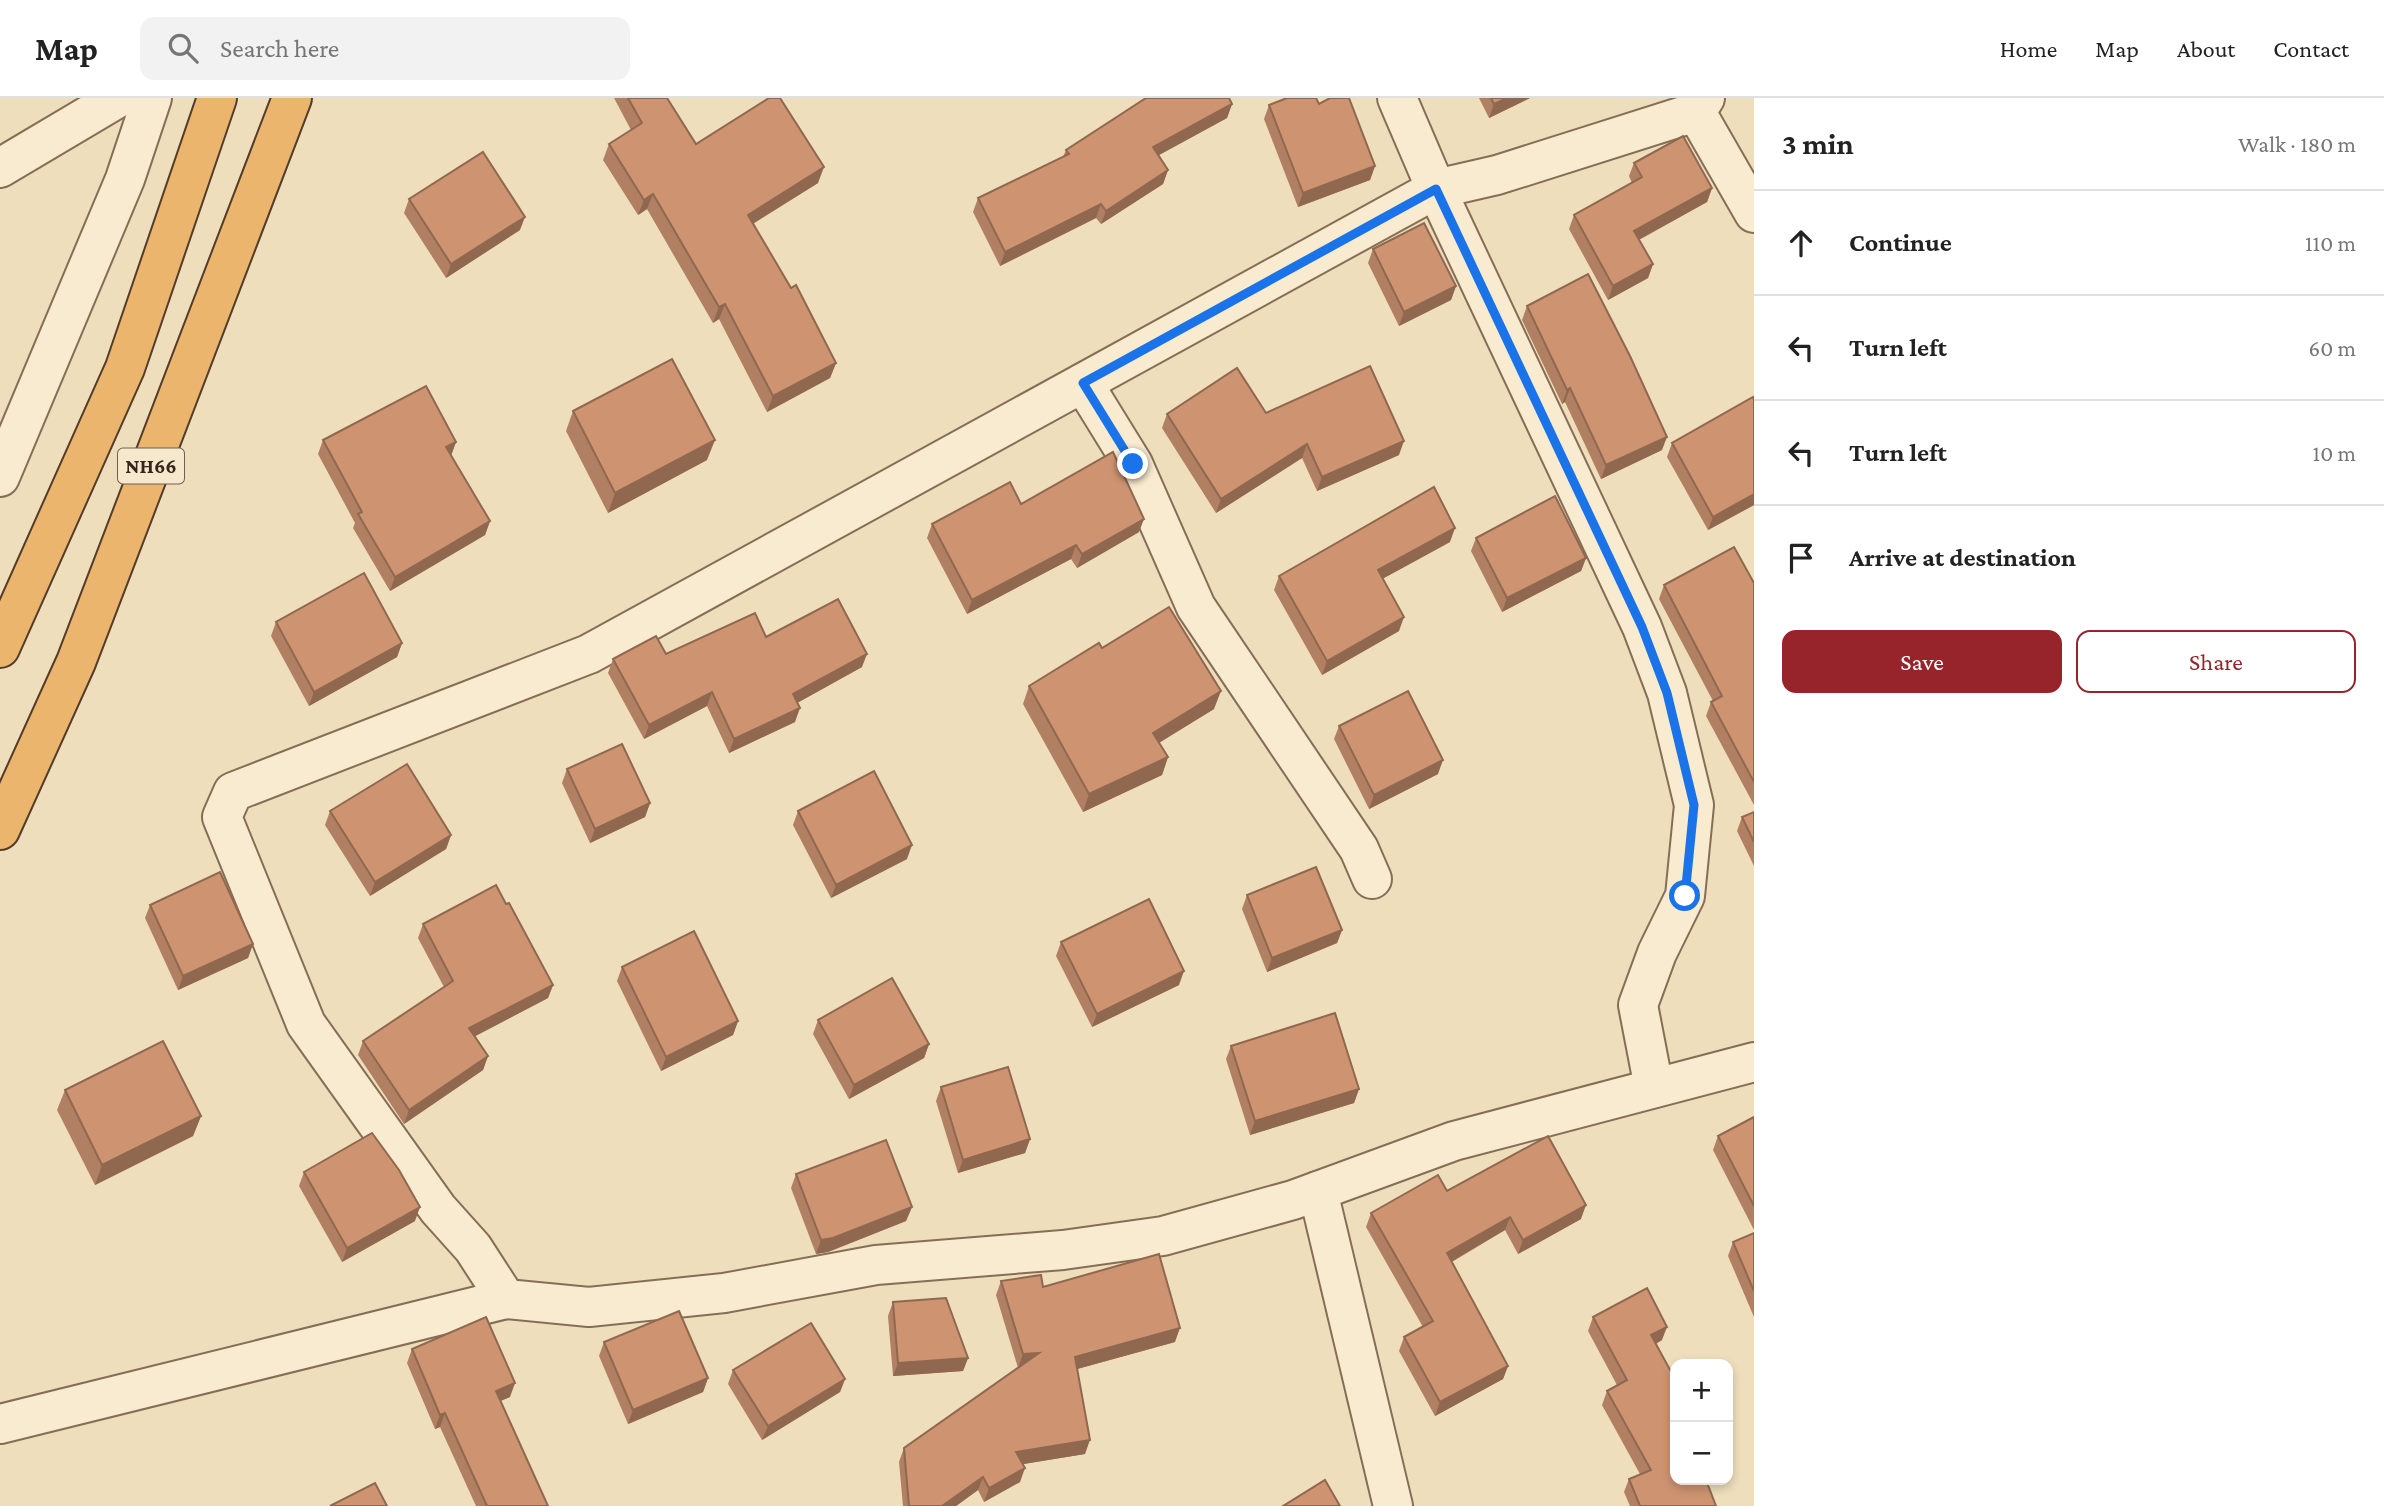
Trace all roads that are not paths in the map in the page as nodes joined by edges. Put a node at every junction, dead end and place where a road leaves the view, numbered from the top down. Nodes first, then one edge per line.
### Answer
1 (118, 98) edge
2 (152, 98) edge
3 (217, 98) edge
4 (292, 98) edge
5 (1397, 98) edge
6 (1700, 105) edge
7 (0, 168) edge
8 (1436, 189) junction
9 (1754, 213) edge
10 (1083, 383) junction
11 (0, 477) edge
12 (0, 648) edge
13 (0, 830) edge
14 (1372, 878) dead end
15 (1754, 1062) edge
16 (1654, 1088) junction
17 (1318, 1191) junction
18 (506, 1299) junction
19 (0, 1424) edge
20 (1393, 1506) edge

1 - 7 street
2 - 11 street
3 - 12 highway, NH66
4 - 13 highway, NH66
5 - 8 street
6 - 8 street
6 - 9 street
8 - 10 street
8 - 16 street
10 - 14 street
10 - 18 street
15 - 16 street
16 - 17 street
17 - 18 street
17 - 20 street
18 - 19 street

